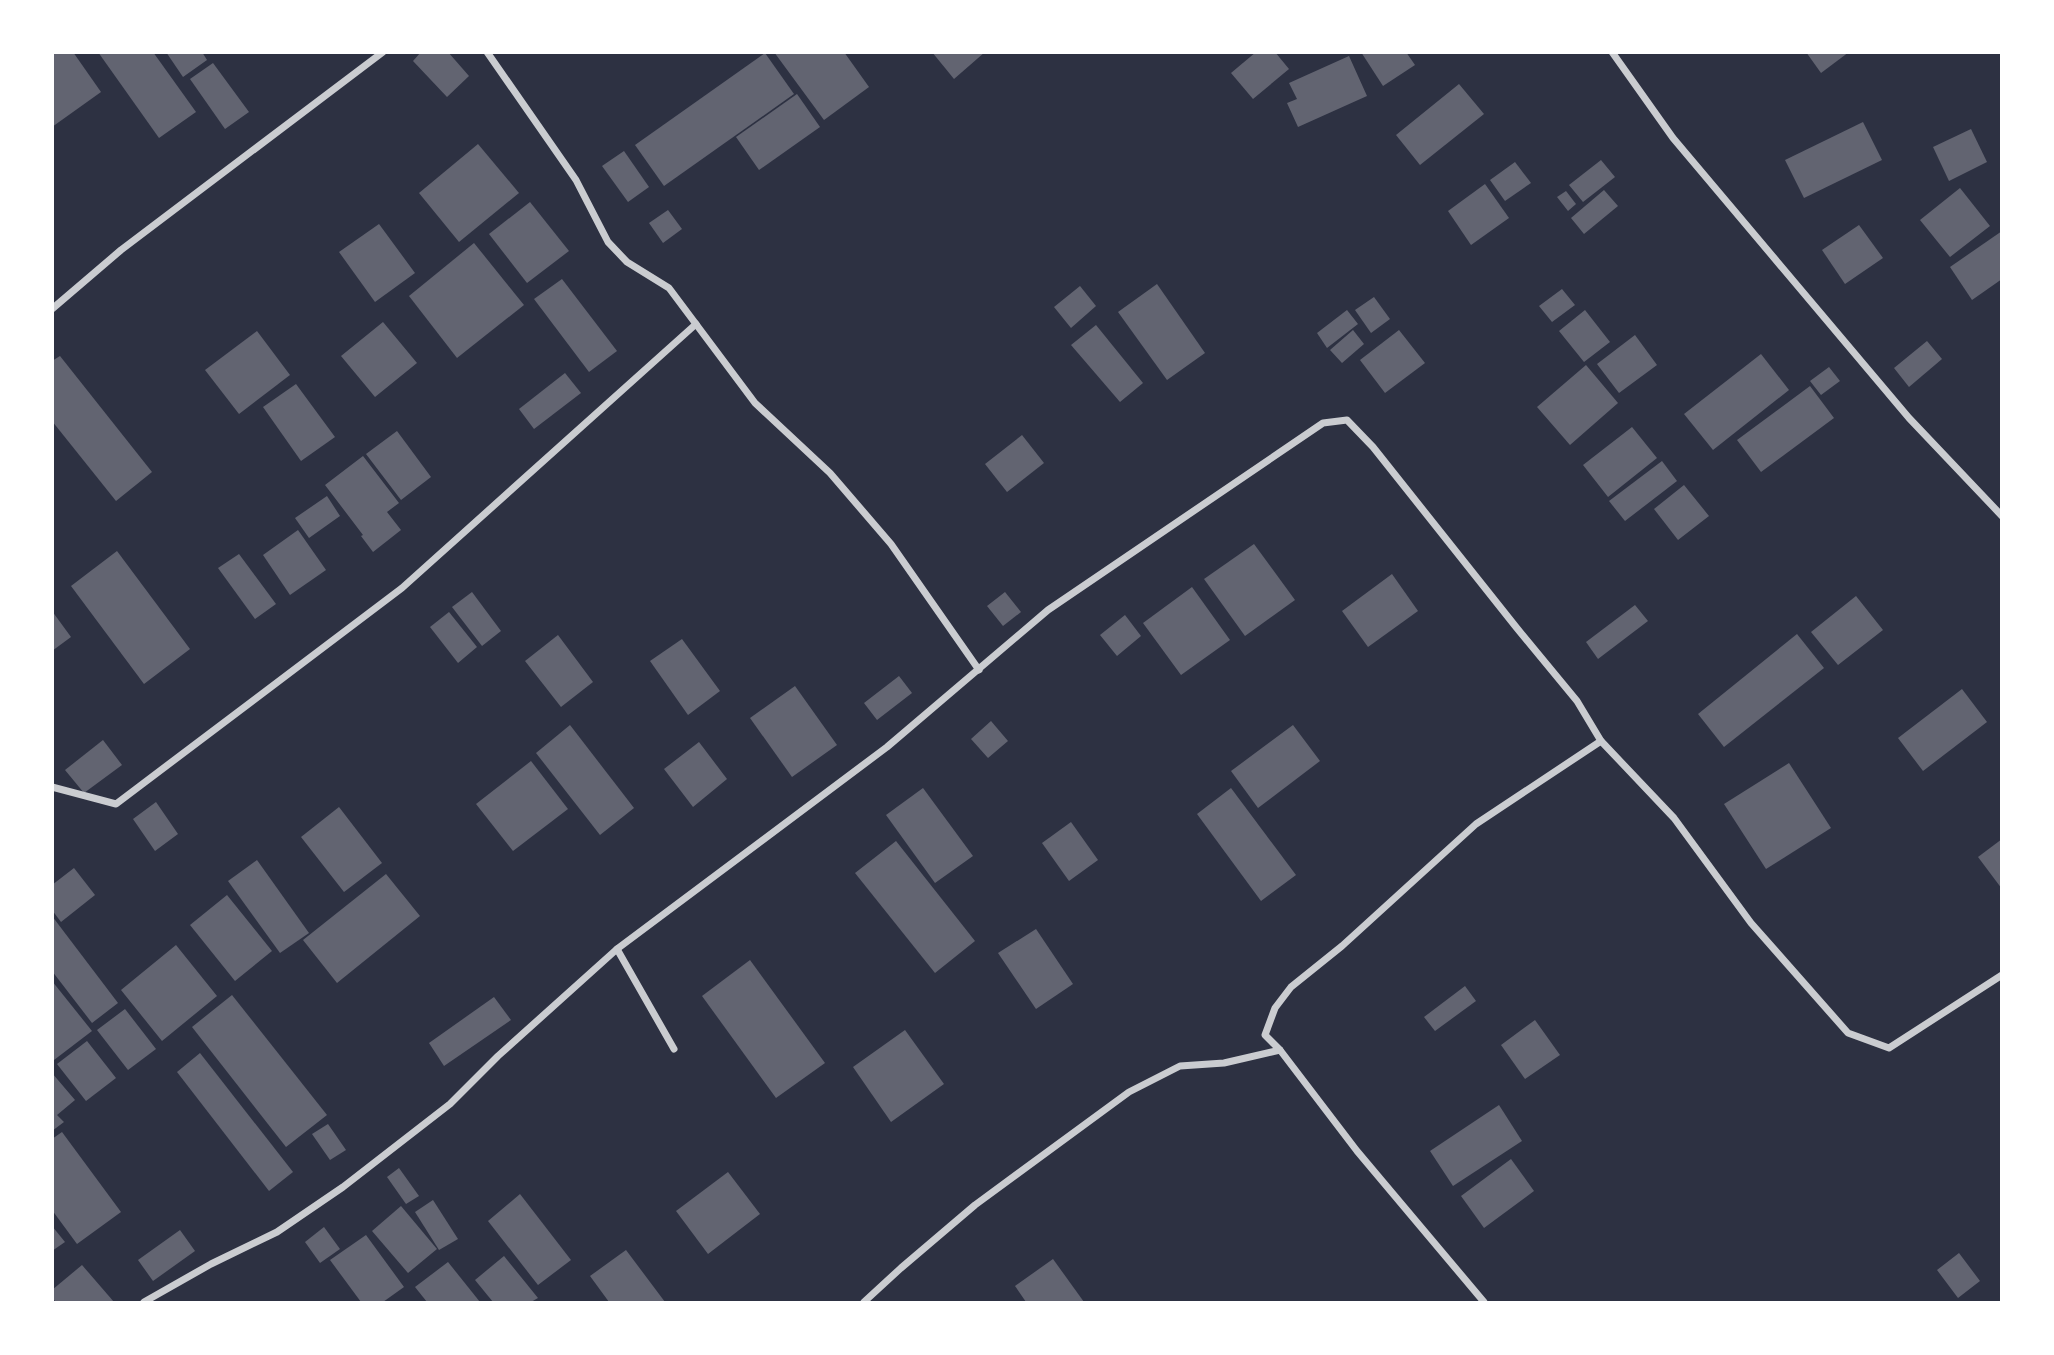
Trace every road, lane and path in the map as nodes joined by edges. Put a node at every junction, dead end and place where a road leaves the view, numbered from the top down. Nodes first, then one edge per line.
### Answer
1 (383, 52) edge
2 (487, 52) edge
3 (1612, 52) edge
4 (52, 309) edge
5 (696, 324) junction
6 (2001, 516) edge
7 (979, 670) junction
8 (1601, 741) junction
9 (52, 787) edge
10 (617, 949) junction
11 (2001, 975) edge
12 (674, 1049) dead end
13 (1280, 1050) junction
14 (144, 1303) edge
15 (864, 1303) edge
16 (1484, 1303) edge

1 - 4 street
2 - 5 street
3 - 6 street
5 - 7 street
5 - 9 street
7 - 8 street
7 - 10 street
8 - 11 street
8 - 13 street
10 - 12 street
10 - 14 street
13 - 15 street
13 - 16 street

